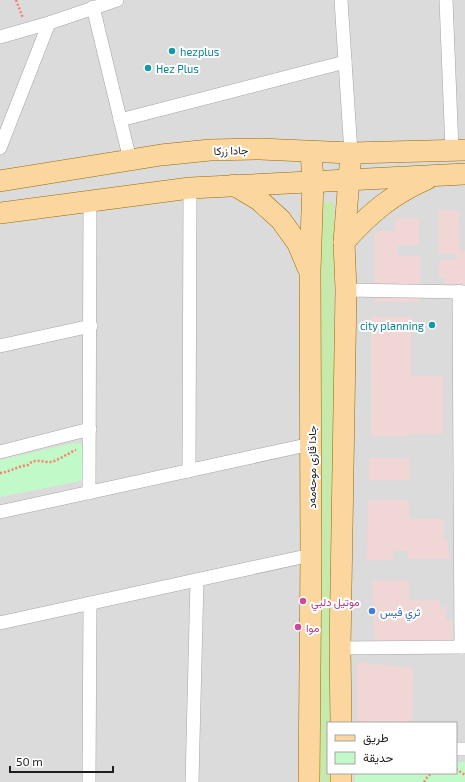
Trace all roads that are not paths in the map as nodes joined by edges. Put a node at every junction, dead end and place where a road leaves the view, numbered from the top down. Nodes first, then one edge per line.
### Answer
1 (117, 0) edge
2 (341, 0) edge
3 (446, 0) edge
4 (93, 7) junction
5 (49, 23) junction
6 (0, 37) edge
7 (345, 62) junction
8 (120, 120) junction
9 (0, 148) edge
10 (458, 150) edge
11 (310, 152) junction
12 (351, 153) junction
13 (130, 160) junction
14 (465, 174) edge
15 (436, 175) junction
16 (348, 180) junction
17 (0, 181) edge
18 (312, 182) junction
19 (234, 185) junction
20 (190, 188) junction
21 (90, 201) junction
22 (312, 206) junction
23 (346, 211) junction
24 (0, 213) edge
25 (344, 242) junction
26 (310, 271) junction
27 (346, 290) junction
28 (462, 292) edge
29 (91, 326) junction
30 (0, 346) edge
31 (462, 362) edge
32 (90, 429) junction
33 (311, 444) junction
34 (0, 452) edge
35 (462, 467) edge
36 (189, 471) junction
37 (89, 493) junction
38 (0, 512) edge
39 (311, 555) junction
40 (463, 565) edge
41 (197, 580) junction
42 (90, 603) junction
43 (0, 623) edge
44 (463, 647) edge
45 (340, 648) junction
46 (341, 722) edge
47 (89, 782) edge
48 (192, 782) edge
49 (309, 782) edge

1 - 4 street
2 - 7 street
3 - 10 street
4 - 5 street
4 - 8 street
5 - 6 street
5 - 9 street
7 - 8 street
7 - 12 street
8 - 13 street
10 - 12 main road, جادا زرکا
11 - 12 main road, جادا زرکا
11 - 13 main road, جادا زرکا
11 - 18 main road, جادا قازی موحەمەد
12 - 16 main road
13 - 17 main road, جادا زرکا
14 - 15 main road
15 - 16 main road
15 - 25 main road
16 - 18 main road
16 - 23 main road
18 - 19 main road
18 - 22 main road, جادا قازی موحەمەد
19 - 20 main road
19 - 26 main road
20 - 21 main road
20 - 36 street
21 - 24 main road
21 - 29 street
22 - 23 main road
22 - 26 main road, جادا قازی موحەمەد
23 - 25 main road
25 - 27 main road
26 - 33 main road, جادا قازی موحەمەد
27 - 28 street
27 - 45 main road
28 - 31 street
29 - 30 street
29 - 32 street
31 - 35 street
32 - 34 street
32 - 37 street
33 - 36 street
33 - 39 main road, جادا قازی موحەمەد
35 - 40 street
36 - 37 street
37 - 38 street
39 - 41 street
39 - 49 main road, جادا قازی موحەمەد
40 - 44 street
41 - 42 street
41 - 48 street
42 - 43 street
42 - 47 street
44 - 45 street
45 - 46 main road

